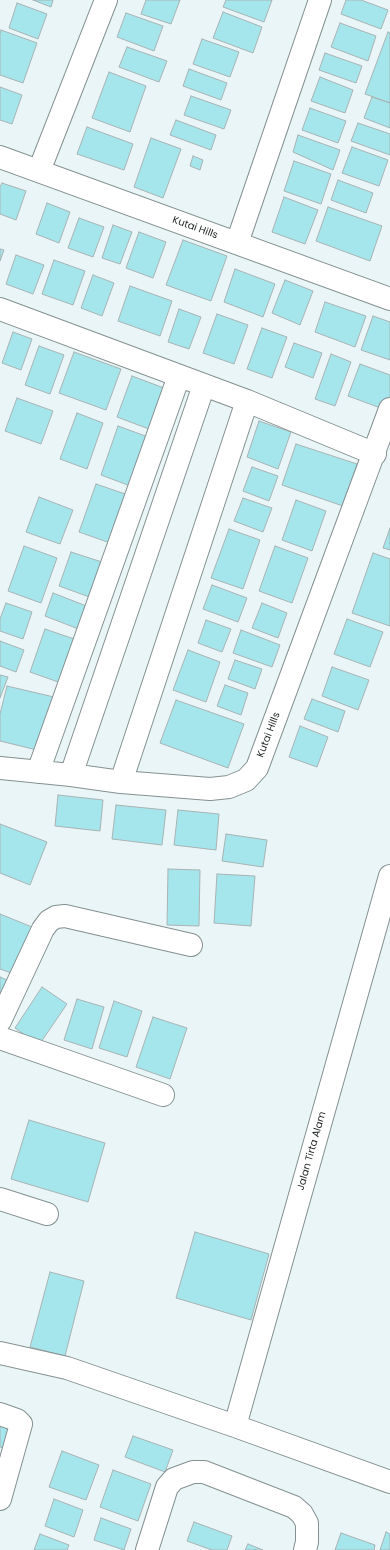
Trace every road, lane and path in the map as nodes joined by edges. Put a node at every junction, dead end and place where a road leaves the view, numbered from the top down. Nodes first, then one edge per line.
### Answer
1 (106, 0) edge
2 (320, 0) edge
3 (0, 157) edge
4 (39, 171) junction
5 (237, 243) junction
6 (390, 300) edge
7 (0, 309) edge
8 (179, 376) junction
9 (204, 385) junction
10 (247, 401) junction
11 (390, 409) edge
12 (374, 454) junction
13 (0, 768) edge
14 (38, 772) junction
15 (71, 775) junction
16 (121, 782) junction
17 (390, 876) edge
18 (191, 945) dead end
19 (0, 1021) edge
20 (0, 1038) edge
21 (163, 1094) dead end
22 (0, 1199) edge
23 (47, 1214) dead end
24 (0, 1353) edge
25 (0, 1414) edge
26 (235, 1426) junction
27 (390, 1482) edge
28 (0, 1499) edge
29 (147, 1550) edge
30 (305, 1550) edge

1 - 4 street
2 - 5 street
3 - 4 street, Kutai Hills
4 - 5 street, Kutai Hills
5 - 6 street, Kutai Hills
7 - 8 street
8 - 9 street
8 - 14 street
9 - 10 street
9 - 15 street
10 - 12 street
10 - 16 street
11 - 12 street, Kutai Hills
12 - 16 street, Kutai Hills
13 - 14 street, Kutai Hills
14 - 15 street, Kutai Hills
15 - 16 street, Kutai Hills
17 - 26 street, Jalan Tirta Alam
18 - 19 street
20 - 21 street
22 - 23 street
24 - 26 street
25 - 28 street
26 - 27 street
29 - 30 street

